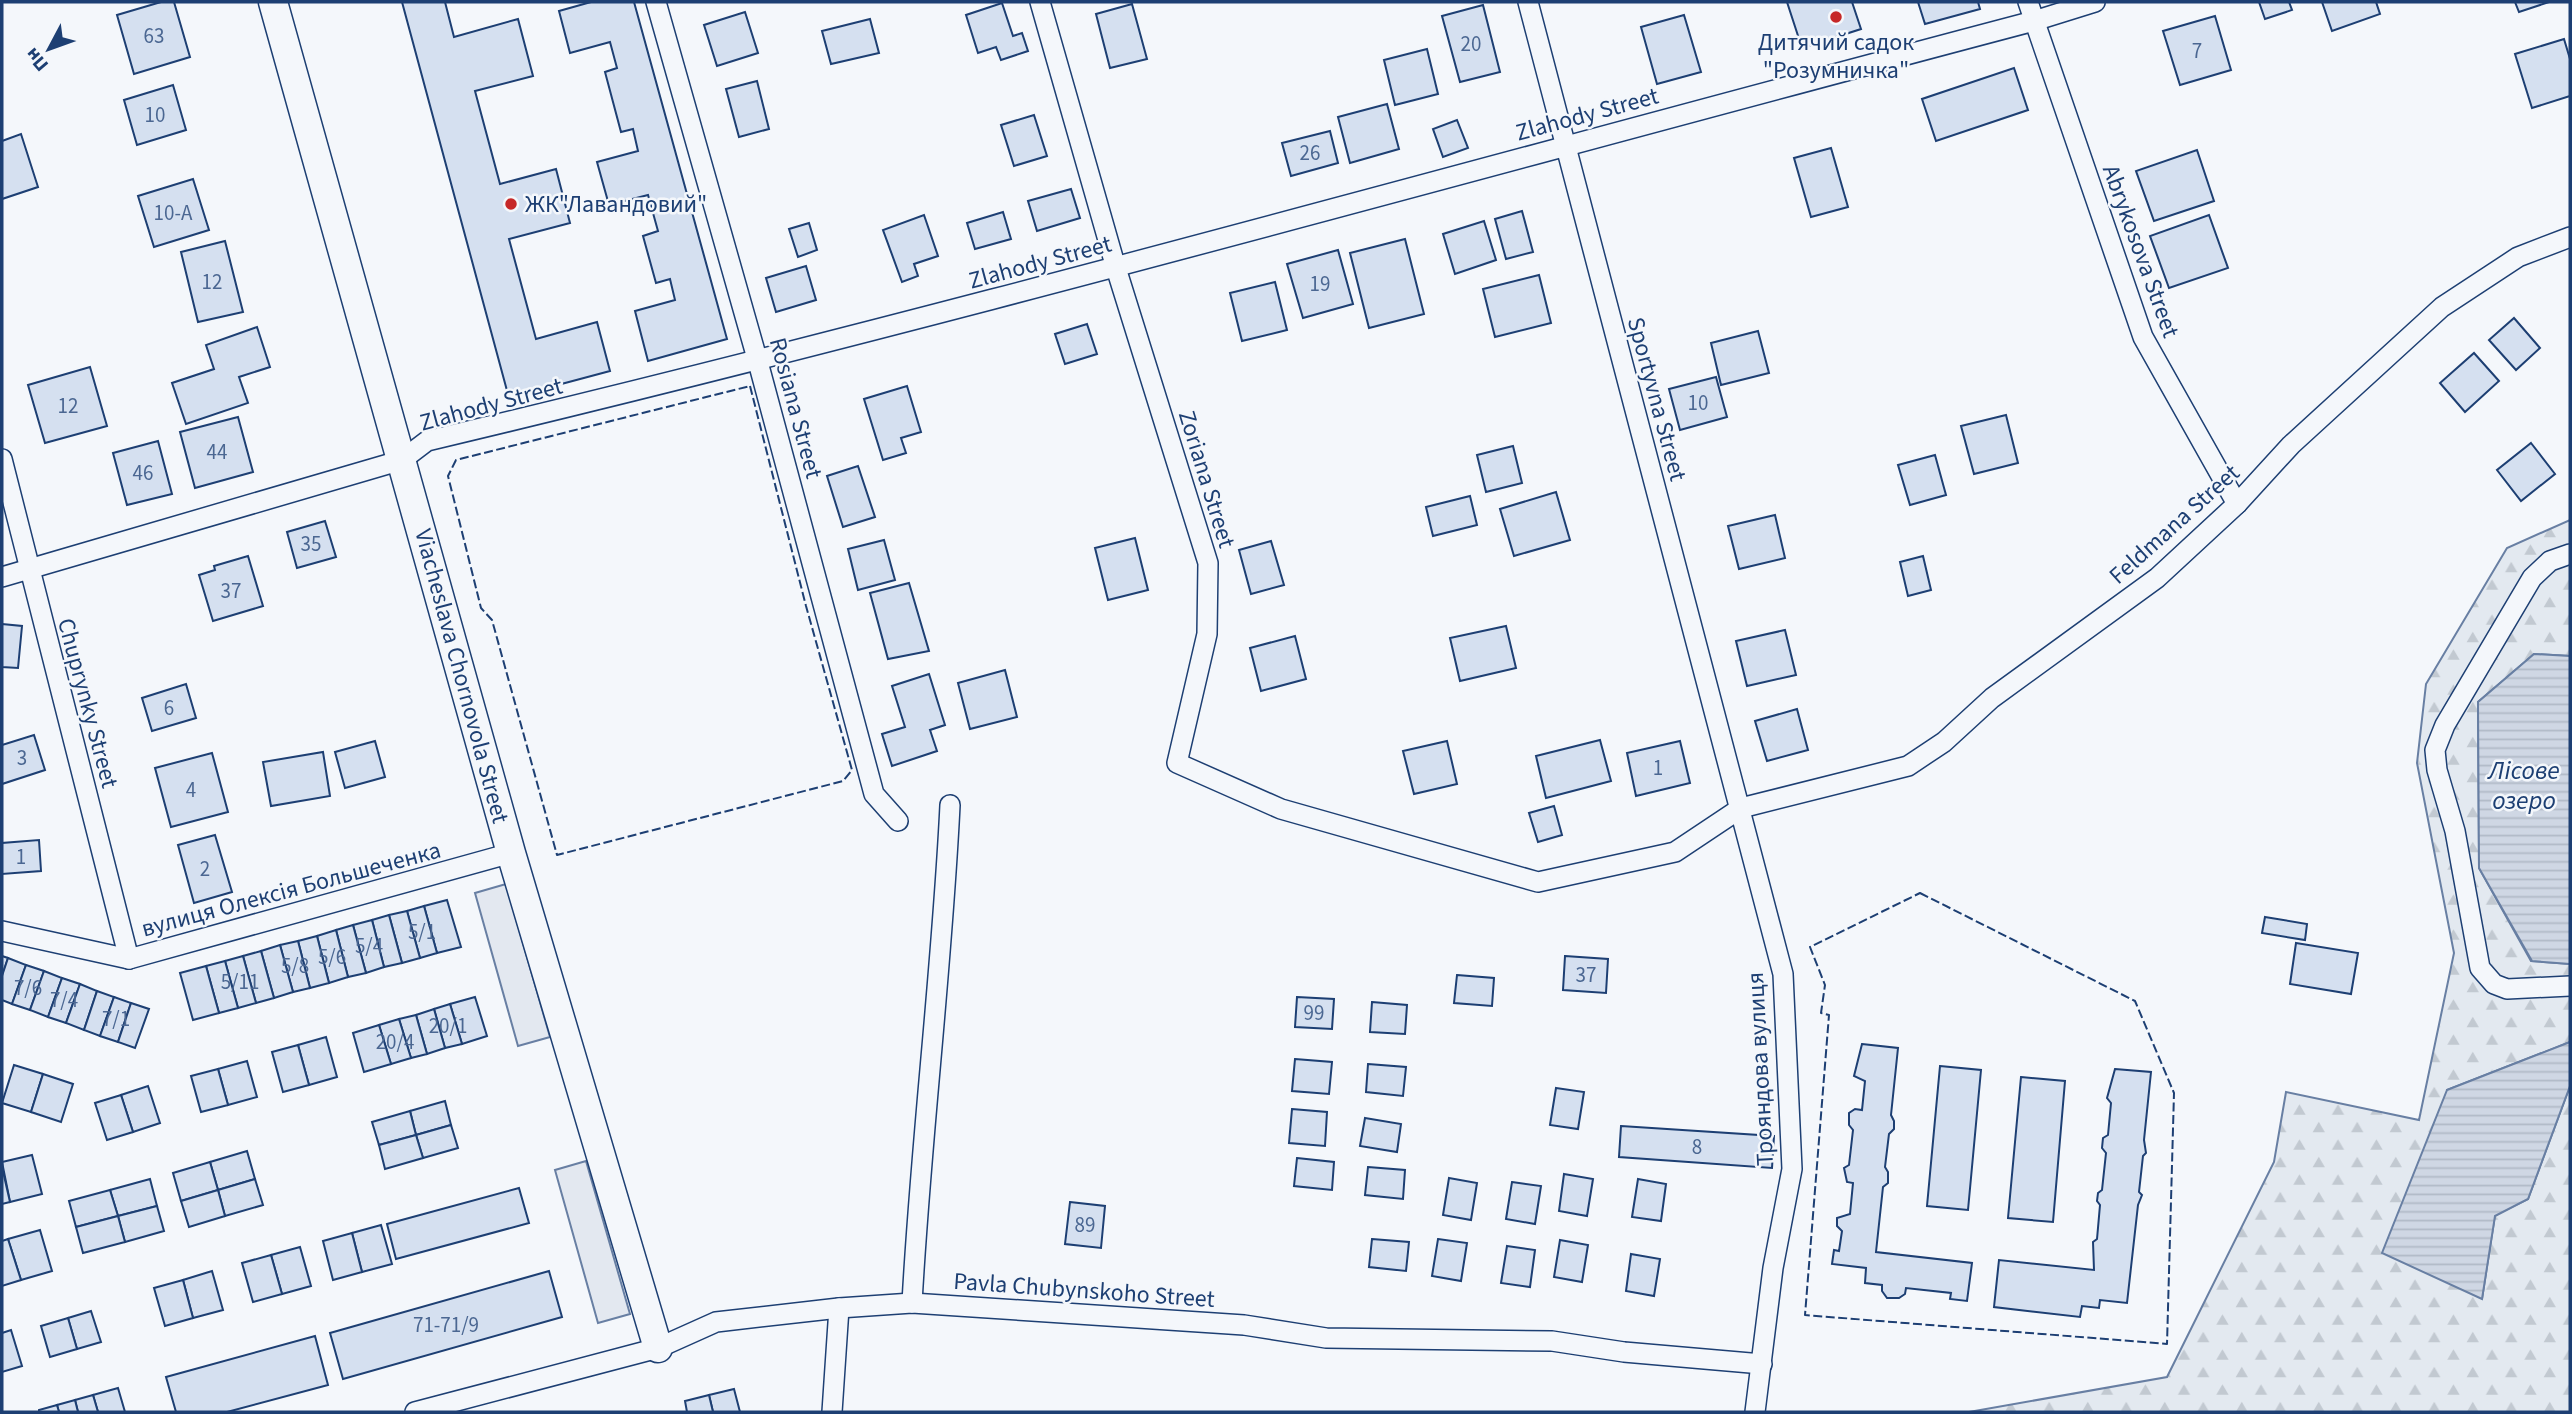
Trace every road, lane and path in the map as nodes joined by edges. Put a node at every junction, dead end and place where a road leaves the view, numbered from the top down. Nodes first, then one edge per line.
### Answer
1 (273, 2) edge
2 (656, 2) edge
3 (1040, 2) edge
4 (1528, 2) edge
5 (2028, 2) edge
6 (2095, 2) edge
7 (2034, 21) junction
8 (1564, 145) junction
9 (2570, 237) edge
10 (1116, 268) junction
11 (758, 362) junction
12 (2, 460) edge
13 (402, 460) junction
14 (2237, 504) junction
15 (2570, 554) edge
16 (28, 569) junction
17 (2, 577) edge
18 (950, 805) dead end
19 (1741, 808) junction
20 (898, 821) dead end
21 (511, 853) junction
22 (2, 931) edge
23 (129, 959) junction
24 (2570, 986) edge
25 (912, 1303) junction
26 (839, 1308) junction
27 (658, 1348) junction
28 (1762, 1364) junction
29 (415, 1412) edge
30 (832, 1412) edge
31 (1755, 1412) edge

1 - 13 street, Viacheslava Chornovola Street
2 - 11 street, Rosiana Street
3 - 10 street, Zoriana Street
4 - 8 street, Sportyvna Street
5 - 7 street, Abrykosova Street
6 - 7 street, Zlahody Street
7 - 8 street, Zlahody Street
7 - 14 street, Abrykosova Street
8 - 10 street, Zlahody Street
8 - 19 street, Sportyvna Street
9 - 14 street, Feldmana Street
10 - 11 street, Zlahody Street
10 - 19 street, Zoriana Street
11 - 13 street, Zlahody Street
11 - 20 street, Rosiana Street
12 - 16 street, Chuprynky Street
13 - 16 street, Zlahody Street
13 - 21 street, Viacheslava Chornovola Street
14 - 19 street, Feldmana Street
15 - 24 street
16 - 17 street, Zlahody Street
16 - 23 street, Chuprynky Street
18 - 25 street
19 - 28 street, Трояндова вулиця
21 - 23 street, вулиця Олексія Большеченка
21 - 27 street, Viacheslava Chornovola Street
22 - 23 street, вулиця Олексія Большеченка
25 - 26 street, Pavla Chubynskoho Street
25 - 28 street, Pavla Chubynskoho Street
26 - 27 street, Pavla Chubynskoho Street
26 - 30 street
27 - 29 street, Pavla Chubynskoho Street
28 - 31 street, Трояндова вулиця

